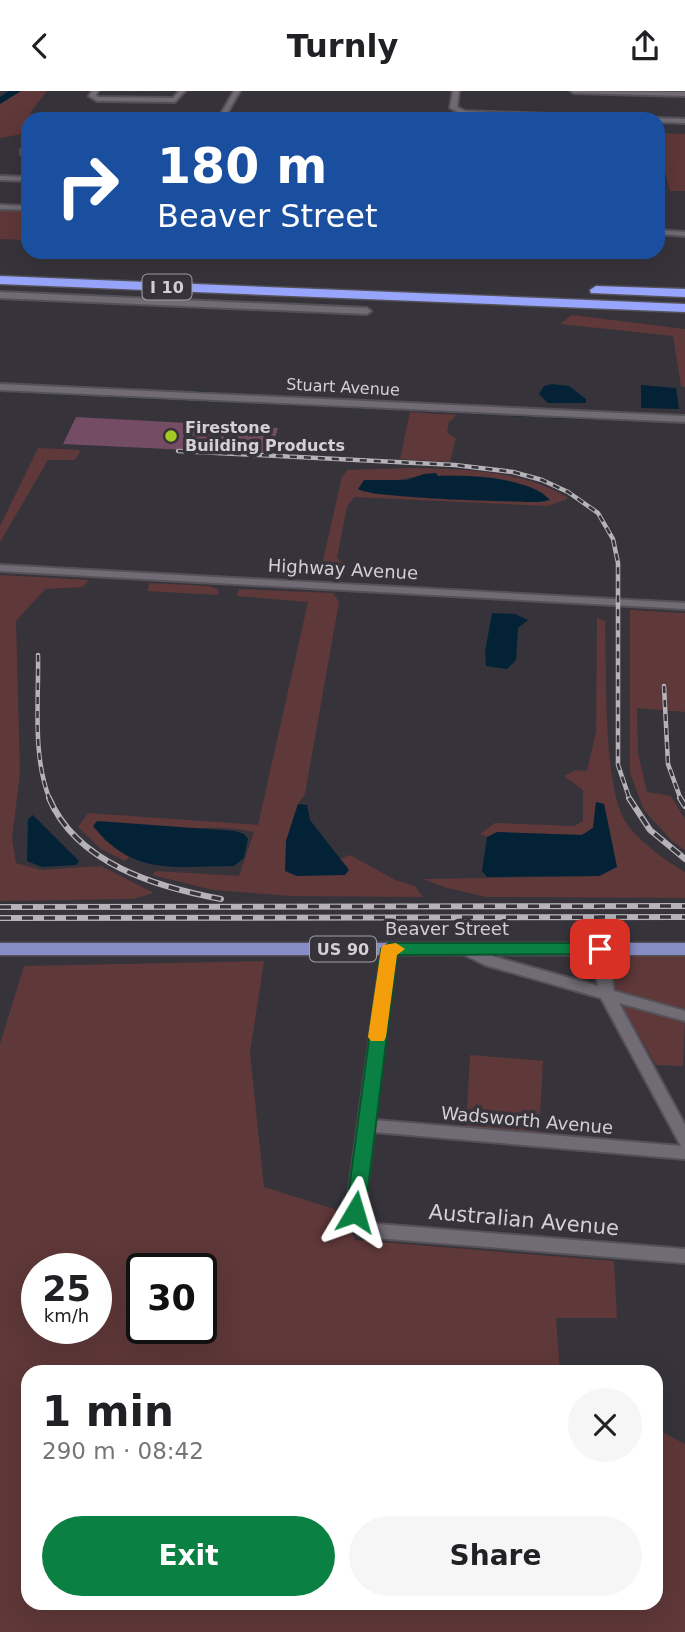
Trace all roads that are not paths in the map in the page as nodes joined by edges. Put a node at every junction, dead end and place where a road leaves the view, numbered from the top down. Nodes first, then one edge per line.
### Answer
1 (182, 91) edge
2 (237, 91) edge
3 (456, 91) edge
4 (574, 91) edge
5 (94, 94) edge
6 (685, 95) edge
7 (225, 112) edge
8 (461, 112) edge
9 (665, 120) edge
10 (685, 121) edge
11 (0, 178) edge
12 (21, 179) edge
13 (0, 207) edge
14 (21, 208) edge
15 (665, 233) edge
16 (685, 234) edge
17 (0, 269) edge
18 (0, 280) edge
19 (0, 295) edge
20 (685, 295) edge
21 (449, 298) junction
22 (685, 308) edge
23 (367, 311) dead end
24 (685, 320) edge
25 (0, 387) edge
26 (685, 419) edge
27 (0, 568) edge
28 (685, 606) edge
29 (0, 949) edge
30 (389, 949) junction
31 (466, 949) junction
32 (600, 949) junction
33 (685, 949) edge
34 (607, 994) junction
35 (685, 1016) edge
36 (366, 1125) junction
37 (685, 1141) edge
38 (685, 1153) edge
39 (685, 1256) edge

1 - 5 street
2 - 7 street
3 - 8 street
4 - 6 street
9 - 10 street
11 - 12 street
13 - 14 street
15 - 16 street
17 - 20 highway, I 10
18 - 21 highway, I 10
19 - 23 street
21 - 22 highway, I 10
21 - 24 highway
25 - 26 street, Stuart Avenue
27 - 28 street, Highway Avenue
29 - 30 main road, Beaver Street / US 90
30 - 31 main road, Beaver Street / US 90
30 - 36 street
31 - 32 main road, Beaver Street / US 90
31 - 34 street
32 - 33 main road, Beaver Street / US 90
32 - 34 street
34 - 35 street
34 - 37 street
36 - 38 street, Wadsworth Avenue
36 - 39 street, Australian Avenue

